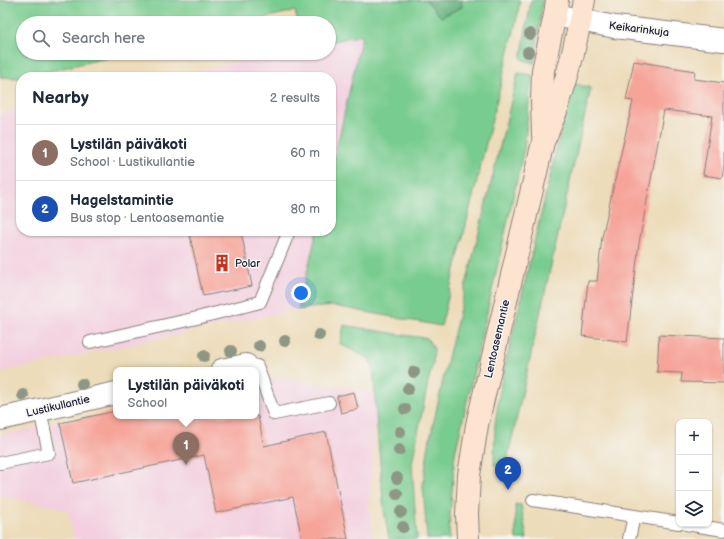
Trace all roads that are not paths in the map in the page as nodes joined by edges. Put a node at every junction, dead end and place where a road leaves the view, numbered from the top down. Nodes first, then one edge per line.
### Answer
1 (556, 7) edge
2 (582, 10) edge
3 (724, 40) edge
4 (543, 142) junction
5 (287, 236) edge
6 (90, 342) dead end
7 (246, 365) joint
8 (236, 367) edge
9 (257, 367) edge
10 (259, 372) edge
11 (113, 394) edge
12 (329, 403) dead end
13 (40, 410) junction
14 (0, 419) edge
15 (0, 463) edge
16 (533, 500) dead end
17 (634, 516) junction
18 (676, 523) edge
19 (705, 527) edge
20 (724, 530) edge
21 (468, 539) edge
22 (629, 539) edge

1 - 2 street, Keikarinkuja
1 - 4 main road, Lentoasemantie
2 - 3 street, Keikarinkuja
2 - 4 main road, Lentoasemantie
4 - 21 main road, Lentoasemantie
5 - 6 lane
7 - 8 street
7 - 9 lane
10 - 12 lane
11 - 13 street, Lustikullantie
13 - 14 street, Lustikullantie
13 - 15 lane
16 - 17 lane
17 - 18 lane
17 - 22 lane
19 - 20 lane

